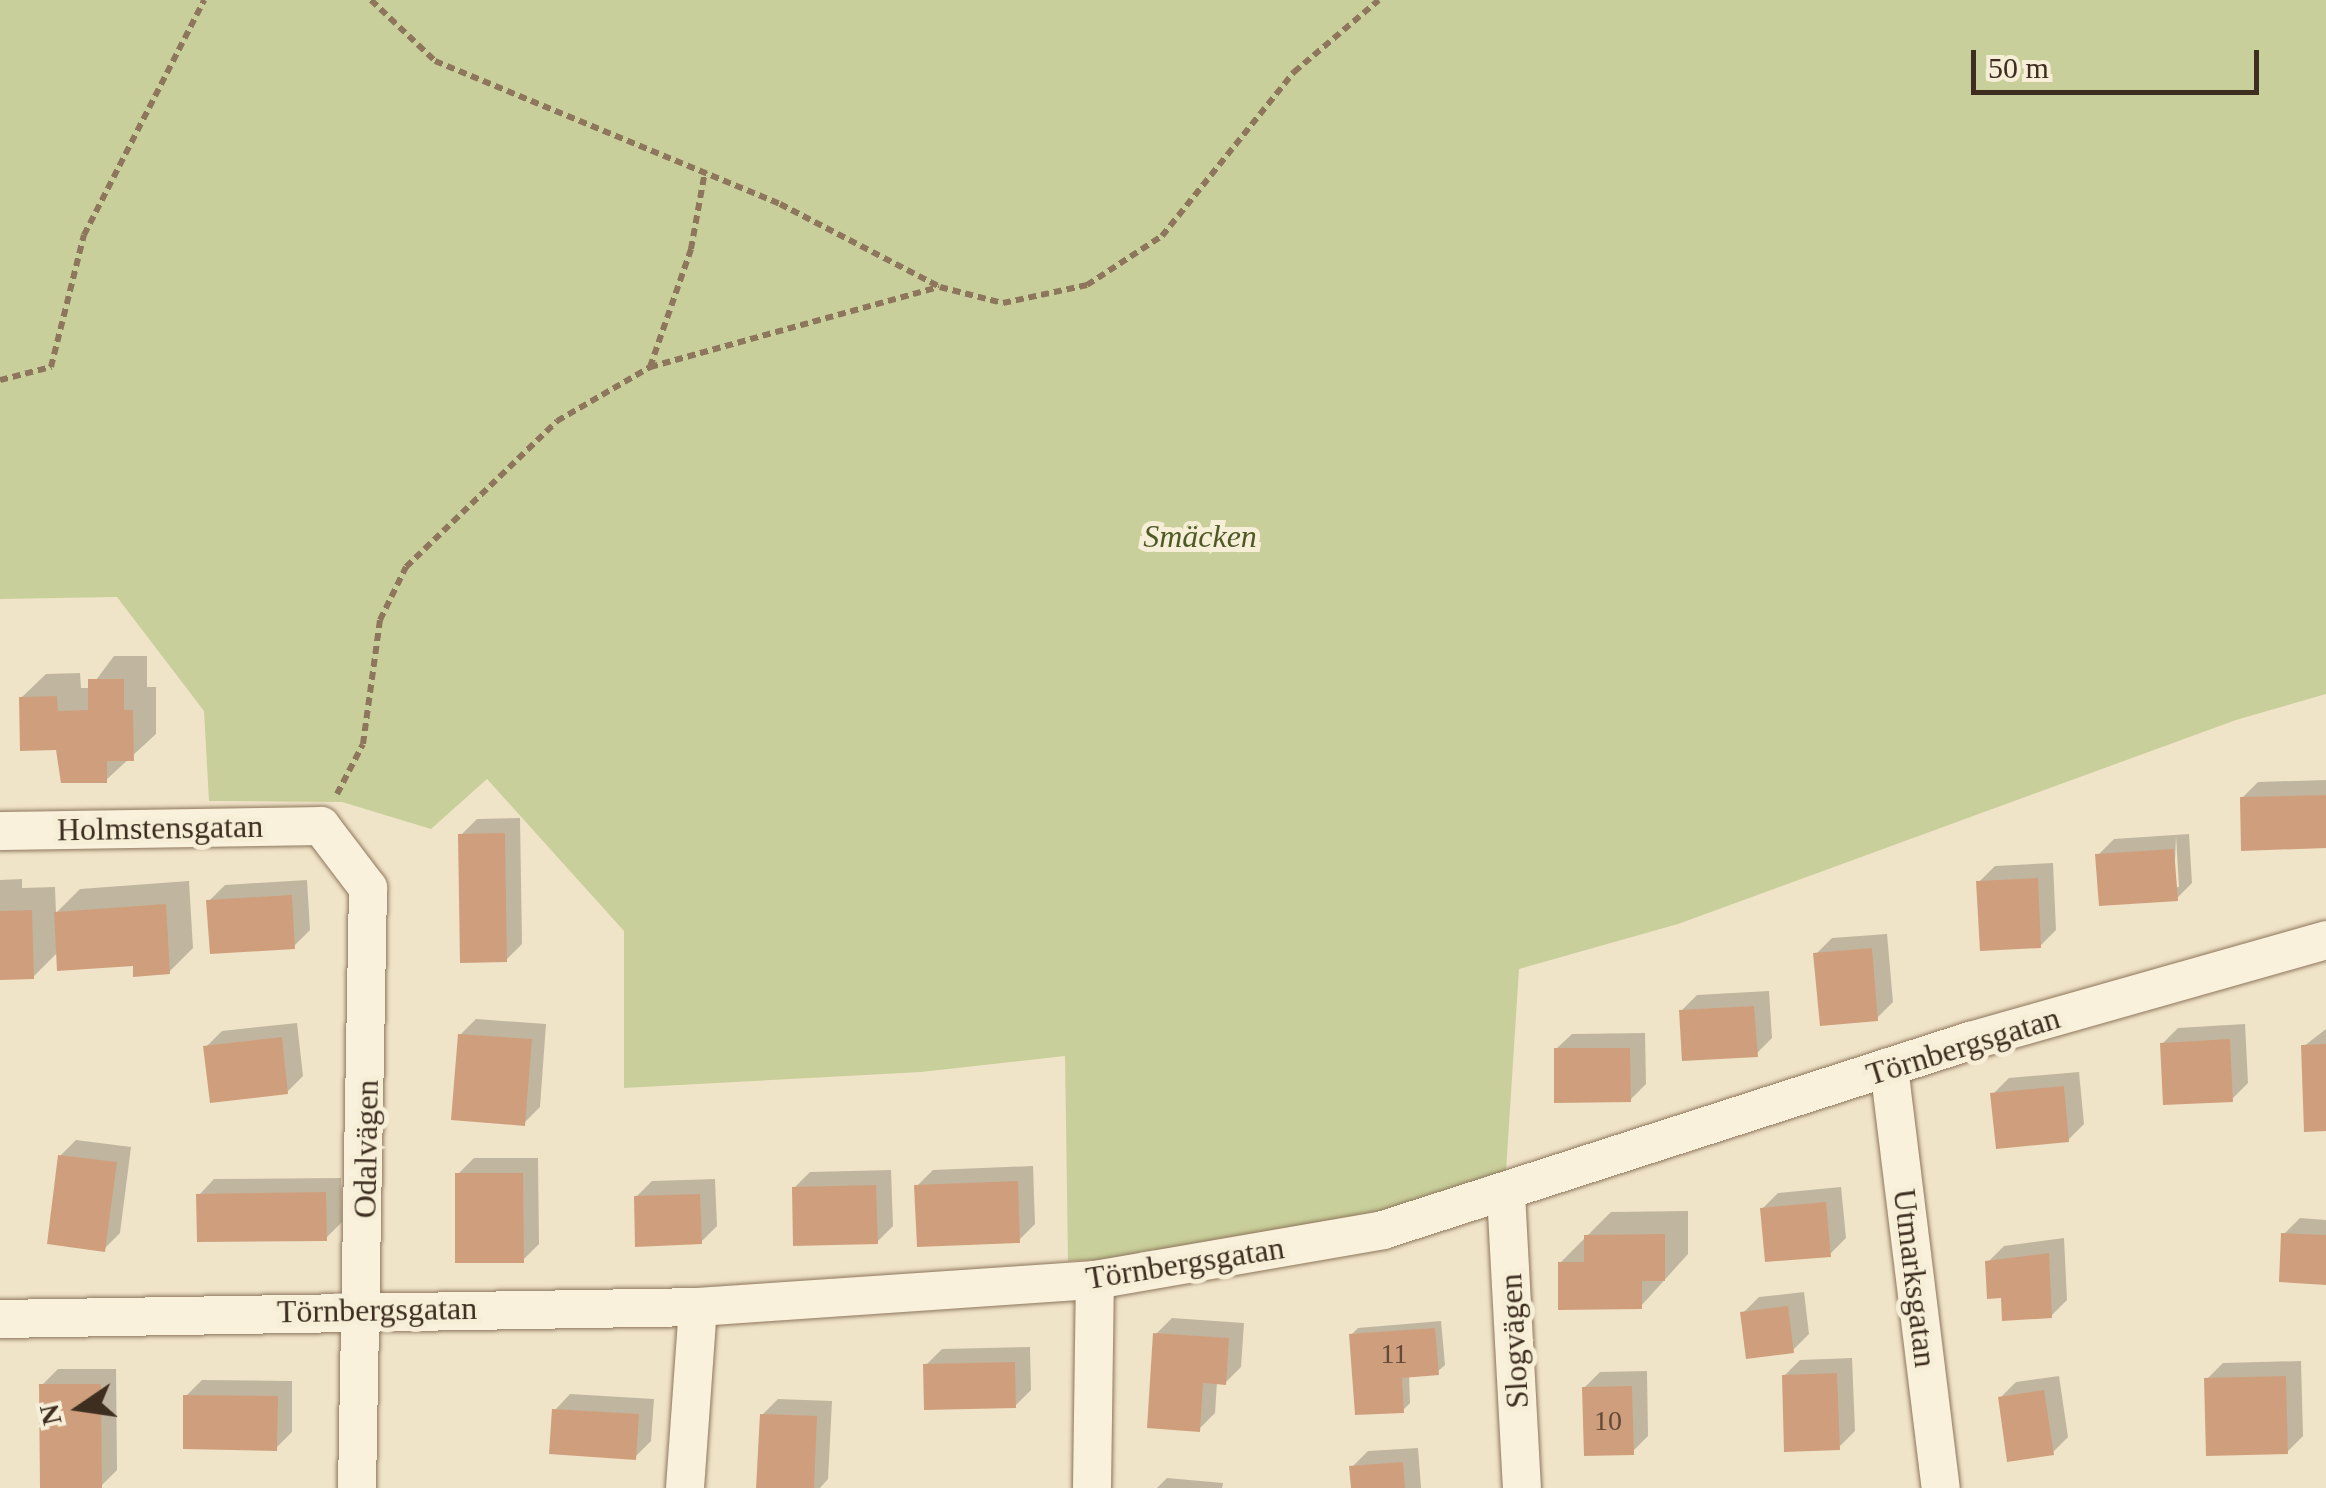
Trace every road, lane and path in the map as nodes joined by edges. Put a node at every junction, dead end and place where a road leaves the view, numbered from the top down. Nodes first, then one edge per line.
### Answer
1 (204, 0) edge
2 (371, 0) edge
3 (1379, 0) edge
4 (705, 171) junction
5 (940, 287) junction
6 (650, 366) junction
7 (0, 380) edge
8 (321, 826) junction
9 (0, 832) edge
10 (2326, 940) edge
11 (1889, 1067) junction
12 (1506, 1194) junction
13 (1095, 1280) junction
14 (698, 1306) junction
15 (364, 1309) junction
16 (0, 1319) edge
17 (357, 1488) edge
18 (685, 1488) edge
19 (1092, 1488) edge
20 (1522, 1488) edge
21 (1941, 1488) edge

1 - 7 path
2 - 4 path
3 - 5 path
4 - 5 path
4 - 6 path
5 - 6 path
6 - 8 path
8 - 9 street, Holmstensgatan
8 - 15 street, Odalvägen
10 - 11 street, Törnbergsgatan
11 - 12 street, Törnbergsgatan
11 - 21 street, Utmarksgatan
12 - 13 street, Törnbergsgatan
12 - 20 street, Slogvägen
13 - 14 street, Törnbergsgatan
13 - 19 street
14 - 15 street, Törnbergsgatan
14 - 18 street
15 - 16 street, Törnbergsgatan
15 - 17 street, Odalvägen

